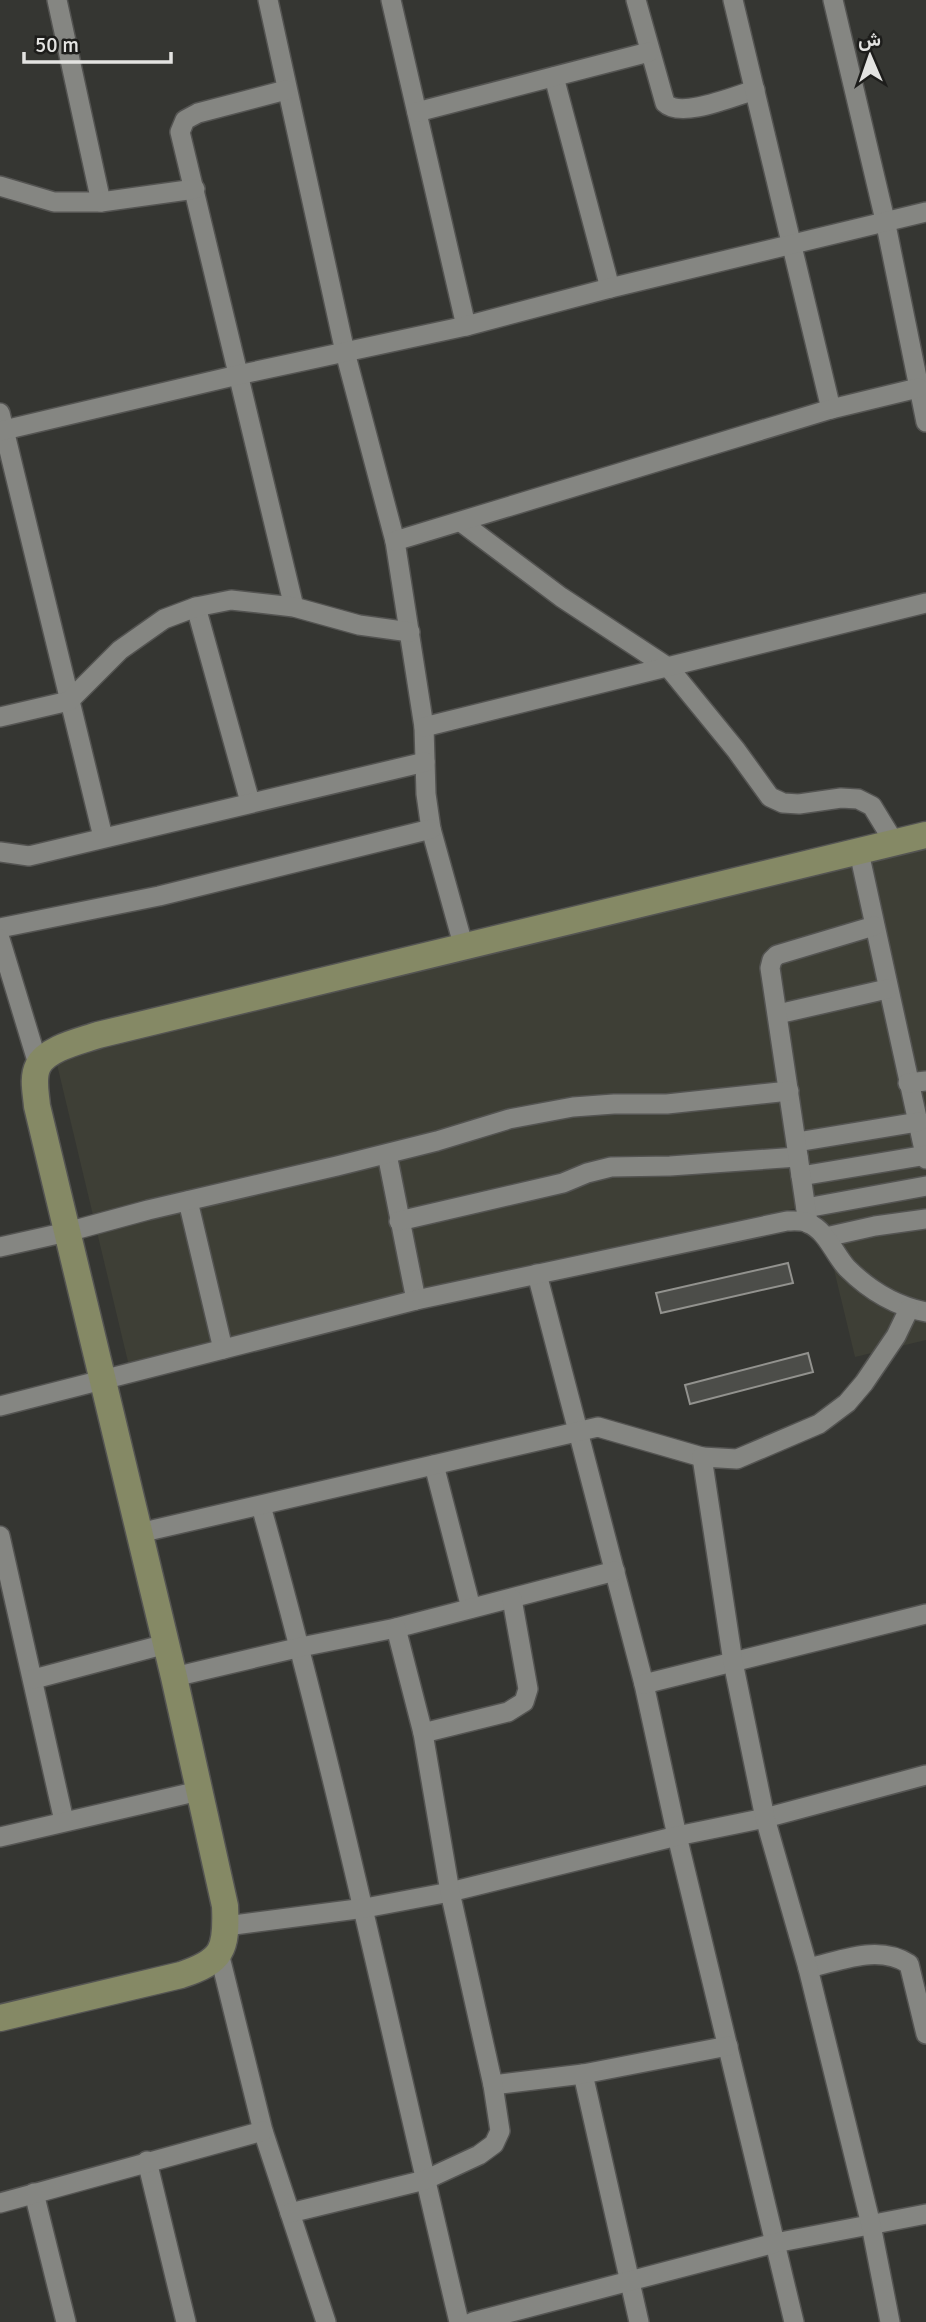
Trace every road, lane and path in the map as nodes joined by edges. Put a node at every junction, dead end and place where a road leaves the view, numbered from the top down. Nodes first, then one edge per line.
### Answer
1 (57, 0) edge
2 (268, 0) edge
3 (391, 0) edge
4 (636, 0) edge
5 (733, 0) edge
6 (833, 0) edge
7 (649, 51) junction
8 (554, 77) junction
9 (286, 90) junction
10 (755, 90) junction
11 (417, 112) junction
12 (0, 186) edge
13 (195, 190) junction
14 (101, 202) junction
15 (926, 212) edge
16 (885, 220) junction
17 (791, 243) junction
18 (610, 288) junction
19 (466, 326) junction
20 (345, 352) junction
21 (237, 375) junction
22 (918, 388) junction
23 (831, 409) junction
24 (926, 422) edge
25 (1, 425) edge
26 (461, 522) junction
27 (394, 541) junction
28 (926, 603) edge
29 (196, 607) junction
30 (294, 607) junction
31 (410, 632) junction
32 (669, 668) junction
33 (69, 701) junction
34 (0, 718) edge
35 (425, 727) junction
36 (425, 762) junction
37 (250, 802) junction
38 (431, 829) junction
39 (926, 835) edge
40 (103, 837) junction
41 (894, 842) junction
42 (0, 852) edge
43 (859, 852) junction
44 (874, 926) junction
45 (0, 928) edge
46 (0, 939) edge
47 (464, 948) junction
48 (3, 967) edge
49 (887, 989) junction
50 (778, 1014) junction
51 (38, 1064) junction
52 (917, 1082) edge
53 (789, 1091) junction
54 (918, 1122) junction
55 (387, 1154) junction
56 (926, 1157) edge
57 (799, 1159) junction
58 (926, 1186) edge
59 (188, 1201) junction
60 (807, 1215) junction
61 (926, 1219) edge
62 (399, 1221) junction
63 (68, 1232) junction
64 (826, 1237) junction
65 (0, 1247) edge
66 (537, 1274) junction
67 (416, 1300) junction
68 (917, 1310) edge
69 (223, 1349) junction
70 (103, 1381) junction
71 (0, 1406) edge
72 (578, 1430) junction
73 (702, 1457) junction
74 (434, 1465) junction
75 (261, 1506) junction
76 (139, 1533) junction
77 (0, 1536) edge
78 (3, 1563) edge
79 (615, 1571) junction
80 (512, 1599) junction
81 (471, 1608) junction
82 (926, 1614) edge
83 (396, 1628) junction
84 (166, 1644) junction
85 (301, 1647) junction
86 (733, 1661) junction
87 (174, 1677) junction
88 (34, 1679) junction
89 (644, 1684) junction
90 (422, 1733) junction
91 (926, 1775) edge
92 (199, 1791) junction
93 (765, 1818) junction
94 (64, 1821) junction
95 (677, 1836) junction
96 (0, 1837) edge
97 (450, 1892) junction
98 (365, 1908) junction
99 (226, 1926) junction
100 (219, 1954) junction
101 (808, 1968) junction
102 (923, 2005) edge
103 (0, 2018) edge
104 (926, 2034) edge
105 (728, 2046) junction
106 (583, 2074) junction
107 (494, 2085) junction
108 (263, 2131) junction
109 (147, 2161) junction
110 (425, 2180) junction
111 (34, 2193) junction
112 (0, 2203) edge
113 (290, 2213) junction
114 (926, 2214) edge
115 (871, 2225) junction
116 (775, 2243) junction
117 (629, 2282) junction
118 (66, 2322) edge
119 (186, 2322) edge
120 (326, 2322) edge
121 (459, 2322) edge
122 (474, 2322) edge
123 (639, 2322) edge
124 (794, 2322) edge
125 (890, 2322) edge

1 - 14 street
2 - 9 street
3 - 11 street
4 - 7 street
5 - 10 street
6 - 16 street
7 - 8 street
7 - 10 street
8 - 11 street
8 - 18 street
9 - 13 street
9 - 20 street
10 - 17 street
11 - 19 street
12 - 14 street
13 - 14 street
13 - 21 street
15 - 16 street
16 - 17 street
16 - 22 street
17 - 18 street
17 - 23 street
18 - 19 street
19 - 20 street
20 - 21 street
20 - 27 street
21 - 25 street
21 - 30 street
22 - 23 street
22 - 24 street
23 - 26 street
25 - 33 street
26 - 27 street
26 - 32 street
27 - 31 street
28 - 32 street
29 - 30 street
29 - 33 street
29 - 37 street
30 - 31 street
31 - 35 street
32 - 35 street
32 - 41 street
33 - 34 street
33 - 40 street
35 - 36 street
36 - 37 street
36 - 38 street
37 - 40 street
38 - 45 street
38 - 47 street
39 - 41 main road
40 - 42 street
41 - 43 main road
43 - 44 street
43 - 47 main road
44 - 49 street
44 - 50 street
46 - 48 street
47 - 51 main road
48 - 51 street
49 - 50 street
49 - 52 street
50 - 53 street
51 - 63 main road
52 - 54 street
53 - 55 street
53 - 57 street
54 - 56 street
54 - 57 street
55 - 59 street
55 - 62 street
56 - 57 street
57 - 60 street
57 - 62 street
58 - 60 street
59 - 63 street
59 - 69 street
60 - 64 street
60 - 66 street
61 - 64 street
62 - 67 street
63 - 65 street
63 - 70 main road
64 - 68 street
66 - 67 street
66 - 72 street
67 - 69 street
68 - 73 street
69 - 70 street
70 - 71 street
70 - 76 main road
72 - 73 street
72 - 74 street
72 - 79 street
73 - 86 street
74 - 75 street
74 - 81 street
75 - 76 street
75 - 85 street
76 - 84 main road
77 - 78 street
78 - 88 street
79 - 80 street
79 - 89 street
80 - 81 street
80 - 90 street
81 - 83 street
82 - 86 street
83 - 85 street
83 - 90 street
84 - 87 main road
84 - 88 street
85 - 87 street
85 - 98 street
86 - 89 street
86 - 93 street
87 - 92 main road
88 - 94 street
89 - 95 street
90 - 97 street
91 - 93 street
92 - 94 street
92 - 99 main road
93 - 95 street
93 - 101 street
94 - 96 street
95 - 97 street
95 - 105 street
97 - 98 street
97 - 107 street
98 - 99 street
98 - 110 street
99 - 100 main road
100 - 103 main road
100 - 108 street
101 - 102 street
101 - 115 street
102 - 104 street
105 - 106 street
105 - 116 street
106 - 107 street
106 - 117 street
107 - 110 street
108 - 109 street
108 - 113 street
109 - 111 street
109 - 119 street
110 - 113 street
110 - 121 street
111 - 112 street
111 - 118 street
113 - 120 street
114 - 115 street
115 - 116 street
115 - 125 street
116 - 117 street
116 - 124 street
117 - 122 street
117 - 123 street

